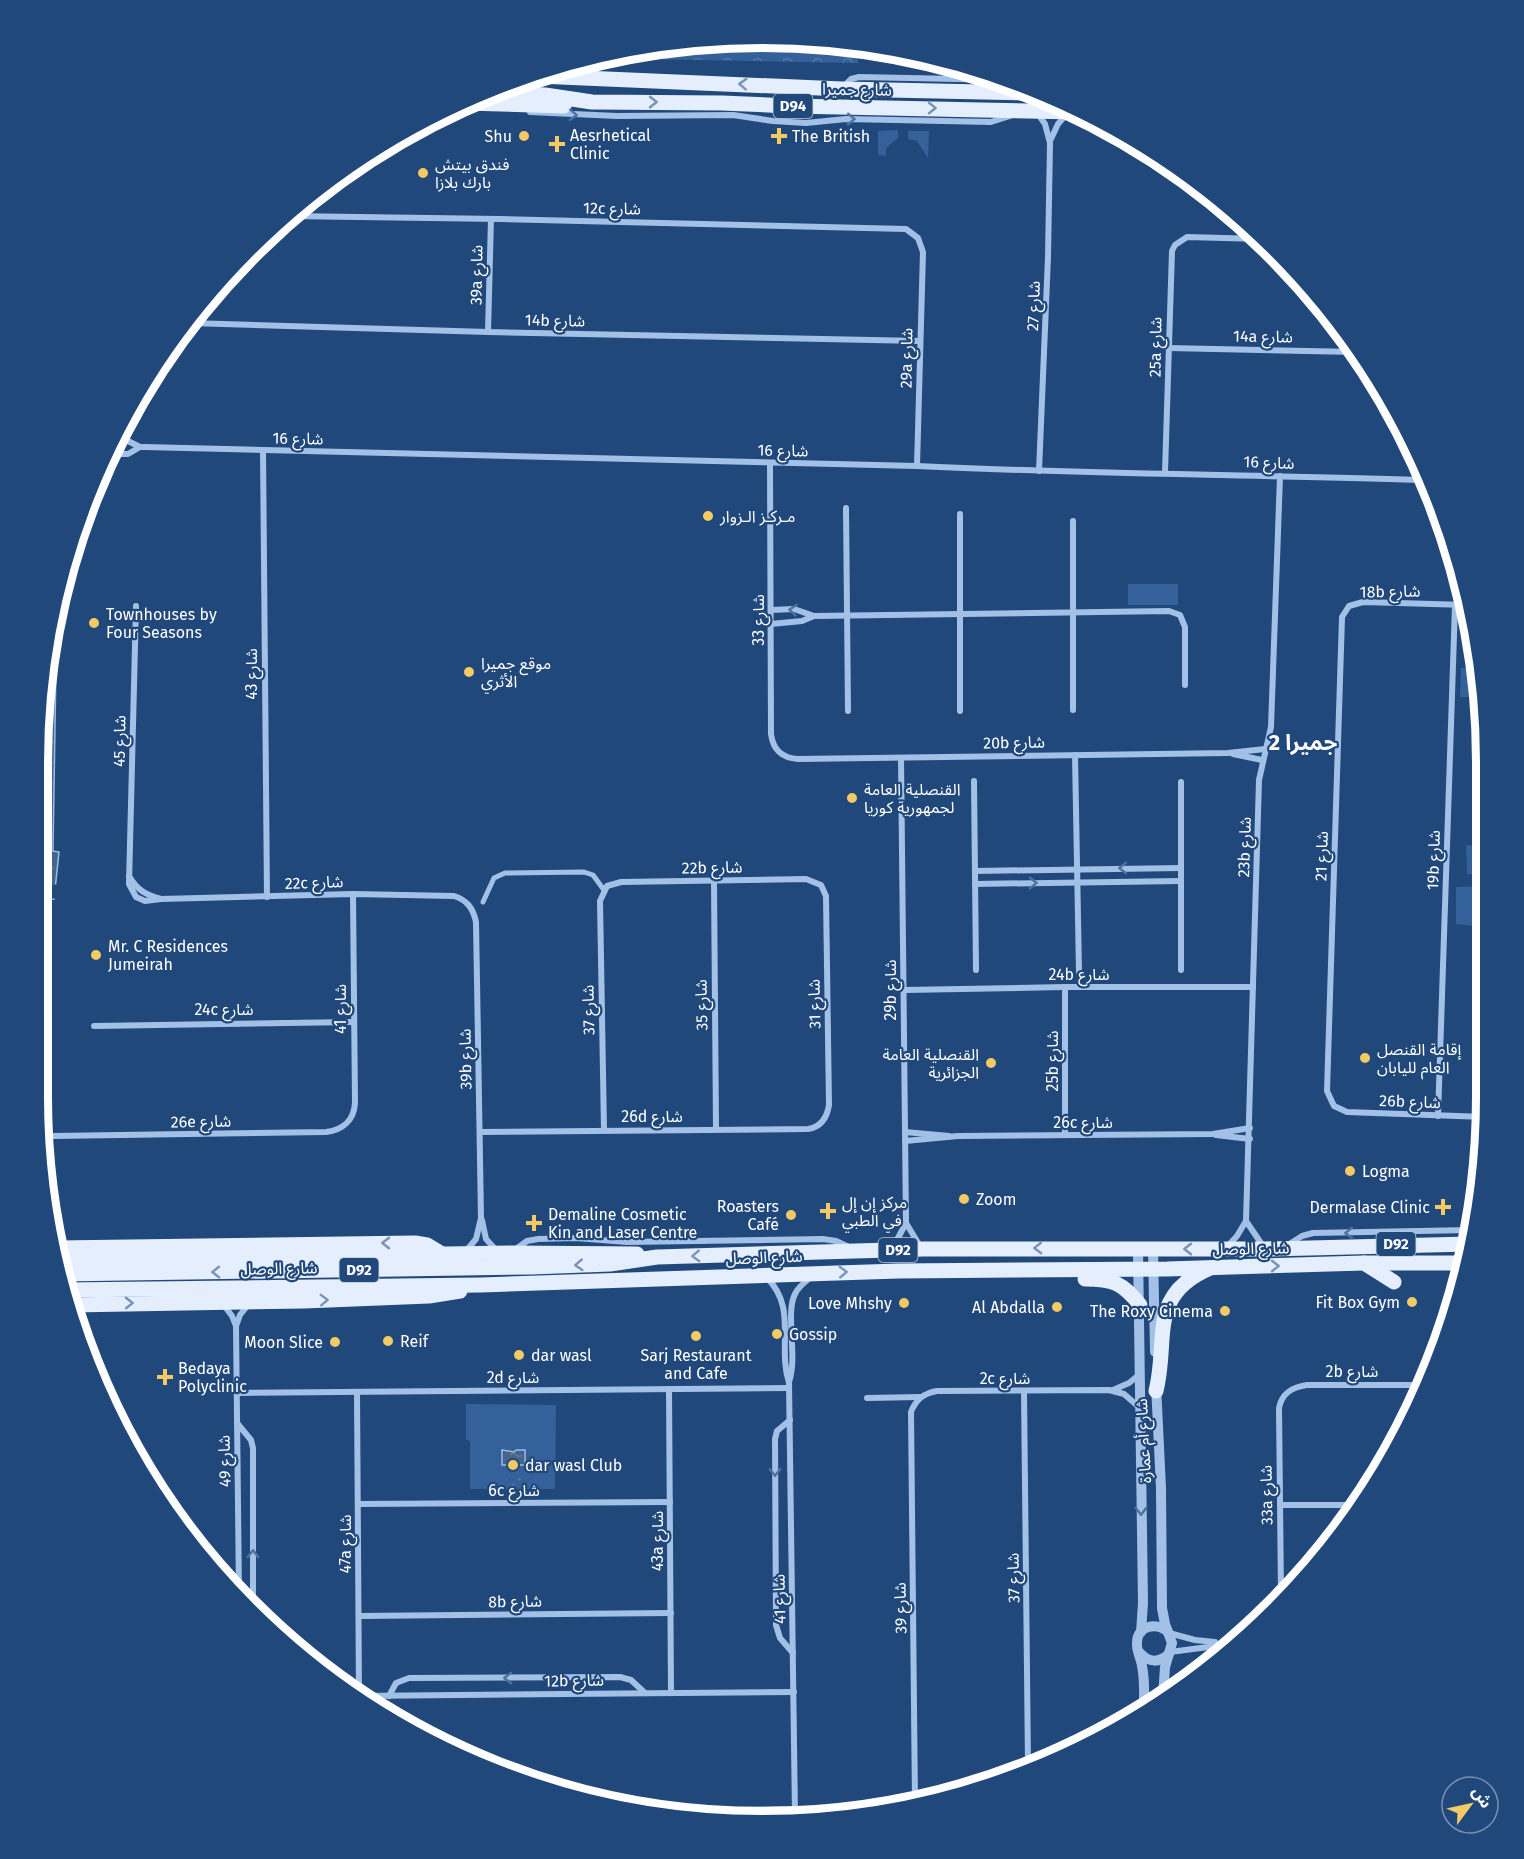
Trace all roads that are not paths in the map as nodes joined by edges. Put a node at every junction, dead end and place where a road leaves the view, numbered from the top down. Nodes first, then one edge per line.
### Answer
1 (564, 77) edge
2 (970, 79) edge
3 (842, 89) junction
4 (513, 93) edge
5 (1010, 93) edge
6 (592, 102) junction
7 (485, 104) edge
8 (474, 109) edge
9 (1030, 111) junction
10 (1056, 112) edge
11 (1067, 117) edge
12 (1050, 142) junction
13 (302, 216) edge
14 (491, 219) junction
15 (1247, 239) edge
16 (923, 252) joint
17 (199, 323) edge
18 (488, 332) junction
19 (920, 341) junction
20 (1168, 348) junction
21 (1346, 352) edge
22 (140, 447) dead end
23 (263, 450) junction
24 (770, 463) junction
25 (917, 466) junction
26 (1039, 471) junction
27 (1165, 472) junction
28 (1280, 476) junction
29 (1418, 480) edge
30 (846, 508) dead end
31 (960, 514) dead end
32 (1073, 522) dead end
33 (1455, 604) joint
34 (136, 606) dead end
35 (1349, 606) joint
36 (771, 610) junction
37 (960, 613) junction
38 (1074, 613) junction
39 (847, 615) junction
40 (814, 616) junction
41 (771, 624) junction
42 (1185, 685) dead end
43 (1073, 710) dead end
44 (848, 711) dead end
45 (960, 711) dead end
46 (1265, 749) junction
47 (1230, 753) junction
48 (1076, 755) junction
49 (901, 758) junction
50 (798, 759) joint
51 (1262, 760) junction
52 (974, 781) dead end
53 (1181, 782) dead end
54 (1078, 868) junction
55 (1182, 868) junction
56 (975, 871) junction
57 (129, 876) joint
58 (714, 880) junction
59 (1181, 881) junction
60 (1078, 882) junction
61 (975, 884) junction
62 (821, 885) joint
63 (604, 890) junction
64 (353, 894) junction
65 (267, 897) junction
66 (467, 902) joint
67 (483, 902) dead end
68 (976, 970) dead end
69 (1181, 970) dead end
70 (1079, 972) dead end
71 (1065, 987) junction
72 (1253, 987) junction
73 (904, 990) junction
74 (353, 1022) junction
75 (94, 1026) dead end
76 (1334, 1106) joint
77 (1438, 1116) junction
78 (1475, 1117) edge
79 (348, 1122) joint
80 (822, 1123) joint
81 (1250, 1128) junction
82 (604, 1130) junction
83 (716, 1130) junction
84 (480, 1132) junction
85 (905, 1132) junction
86 (1213, 1134) junction
87 (1065, 1135) junction
88 (51, 1136) dead end
89 (952, 1137) junction
90 (1250, 1139) junction
91 (905, 1141) junction
92 (481, 1218) junction
93 (1246, 1221) junction
94 (906, 1222) junction
95 (1463, 1230) edge
96 (1460, 1244) edge
97 (65, 1248) edge
98 (1284, 1248) junction
99 (923, 1249) junction
100 (1140, 1249) junction
101 (1225, 1249) junction
102 (1266, 1249) junction
103 (885, 1250) junction
104 (858, 1251) junction
105 (463, 1253) junction
106 (506, 1253) junction
107 (442, 1254) junction
108 (657, 1257) junction
109 (67, 1260) edge
110 (1364, 1263) junction
111 (1456, 1263) edge
112 (1216, 1266) junction
113 (1054, 1268) junction
114 (1146, 1269) junction
115 (816, 1273) junction
116 (70, 1274) edge
117 (764, 1275) junction
118 (1394, 1282) dead end
119 (482, 1285) junction
120 (74, 1290) edge
121 (253, 1301) junction
122 (220, 1302) junction
123 (79, 1305) edge
124 (1140, 1305) junction
125 (237, 1326) junction
126 (1141, 1374) junction
127 (789, 1385) junction
128 (1415, 1385) edge
129 (669, 1389) junction
130 (1109, 1390) junction
131 (1024, 1391) junction
132 (1156, 1391) junction
133 (357, 1392) junction
134 (237, 1393) junction
135 (1283, 1396) joint
136 (921, 1397) junction
137 (867, 1398) dead end
138 (1141, 1410) junction
139 (790, 1420) junction
140 (237, 1423) junction
141 (670, 1502) junction
142 (358, 1504) junction
143 (1280, 1505) junction
144 (1348, 1505) edge
145 (239, 1583) edge
146 (1281, 1587) edge
147 (253, 1598) edge
148 (671, 1613) junction
149 (359, 1616) junction
150 (1141, 1632) junction
151 (1168, 1632) junction
152 (1222, 1643) edge
153 (1219, 1646) edge
154 (794, 1653) junction
155 (1140, 1653) junction
156 (1169, 1653) junction
157 (357, 1685) edge
158 (1163, 1688) edge
159 (794, 1692) junction
160 (645, 1693) junction
161 (671, 1693) junction
162 (373, 1696) edge
163 (389, 1696) junction
164 (1144, 1700) edge
165 (1028, 1760) edge
166 (915, 1794) edge
167 (795, 1810) edge

3 -> 1 main road, شارع جميرا / D94
2 - 3 street
3 - 5 main road, شارع جميرا / D94
4 - 6 main road, شارع جميرا / D94
6 - 7 main road
6 -> 9 main road, شارع جميرا / D94
8 -> 9 street
9 - 10 main road, شارع جميرا / D94
9 - 12 street, شارع 27
11 - 12 street, شارع 27
12 - 26 street, شارع 27
13 - 14 street, 12c شارع
14 - 16 street, 12c شارع
14 - 18 street, 39a شارع
15 - 20 street, 25a شارع
16 - 19 street, 29a شارع
17 - 18 street, 14b شارع
18 - 19 street, 14b شارع
19 - 25 street, 29a شارع
20 - 21 street, 14a شارع
20 - 27 street, 25a شارع
22 - 23 street, شارع 16
23 - 24 street, شارع 16
23 - 65 street, شارع 43
24 - 25 street, شارع 16
24 - 36 street, شارع 33
25 - 26 street, شارع 16
26 - 27 street, شارع 16
27 - 28 street, شارع 16
28 - 29 street, شارع 16
28 - 46 street, 23b شارع
30 - 39 street
31 - 37 street
32 - 38 street
33 - 35 street, 18b شارع
33 - 77 street, 19b شارع
34 - 57 street, شارع 45
35 - 76 street, شارع 21
40 -> 36 street
36 - 41 street, شارع 33
37 - 38 street
37 - 39 street
37 - 45 street
38 - 42 street
38 - 43 street
39 - 40 street
39 - 44 street
40 - 41 street
41 - 50 street, شارع 33
46 - 47 street, 20b شارع
46 - 51 street, 23b شارع
47 - 48 street, 20b شارع
47 - 51 street, 20b شارع
48 - 49 street, 20b شارع
48 - 54 street
49 - 50 street, 20b شارع
49 - 73 street, 29b شارع
51 - 72 street, 23b شارع
52 - 56 street
53 - 55 street
55 -> 54 street
54 - 56 street
54 - 60 street
55 - 59 street
56 - 61 street
57 - 65 street, 22c شارع
58 - 62 street, 22b شارع
58 - 63 street, 22b شارع
58 - 83 street, شارع 35
59 - 60 street
59 - 69 street
61 -> 60 street
60 - 70 street
61 - 68 street
62 - 80 street, شارع 31
63 - 67 street
63 - 82 street, شارع 37
64 - 65 street, 22c شارع
64 - 66 street, 22c شارع
64 - 74 street, شارع 41
66 - 84 street, 39b شارع
71 - 72 street, 24b شارع
71 - 73 street, 24b شارع
71 - 87 street, 25b شارع
72 - 81 street, 23b شارع
73 - 85 street, 29b شارع
74 - 75 street, 24c شارع
74 - 79 street, شارع 41
76 - 77 street, 26b شارع
77 - 78 street, 26b شارع
79 - 88 street, 26e شارع
80 - 83 street, 26d شارع
81 - 86 street, 26c شارع
81 - 90 street, 23b شارع
82 - 83 street, 26d شارع
82 - 84 street, 26d شارع
84 - 92 street, 39b شارع
85 - 89 street, 26c شارع
85 - 91 street, 29b شارع
86 - 87 street, 26c شارع
86 - 90 street, 26c شارع
87 - 89 street, 26c شارع
89 - 91 street, 26c شارع
90 - 93 street, 23b شارع
91 - 94 street, 29b شارع
92 - 105 street, 39b شارع
92 - 106 street, 39b شارع
93 - 101 street
93 - 102 street
94 - 99 street
94 - 103 street
95 -> 98 street, شارع الوصل
96 - 98 main road, شارع الوصل / D92
107 -> 97 main road
98 - 102 main road, شارع الوصل / D92
100 -> 99 main road, شارع الوصل / D92
99 - 103 main road, شارع الوصل / D92
101 -> 100 main road, شارع الوصل / D92
100 - 113 main road
100 - 114 street, شارع أم عمارة
101 - 102 main road, شارع الوصل / D92
103 - 104 main road, شارع الوصل / D92
104 - 106 street, شارع الوصل
104 -> 108 main road, شارع الوصل / D92
105 - 106 main road, شارع الوصل / D92
105 - 107 main road, شارع الوصل / D92
106 - 108 main road, شارع الوصل / D92
107 - 109 main road, شارع الوصل / D92
108 -> 116 main road, شارع الوصل / D92
110 - 111 main road, شارع الوصل / D92
112 -> 110 main road, شارع الوصل / D92
110 - 118 main road
112 - 114 main road, شارع الوصل / D92
112 - 132 main road
113 - 114 main road, شارع الوصل / D92
115 -> 113 main road, شارع الوصل / D92
113 - 124 main road
114 - 124 street, شارع أم عمارة
114 - 132 street, شارع أم عمارة
115 - 117 main road, شارع الوصل / D92
115 - 127 street, شارع 41
117 - 119 main road, شارع الوصل / D92
117 - 127 street, شارع 41
119 - 120 main road, شارع الوصل / D92
121 -> 119 main road
121 - 122 main road
121 - 125 street
123 -> 122 main road
122 - 125 street
124 - 126 street, شارع أم عمارة
125 - 134 street, شارع 49
126 - 130 street, 2c شارع
126 - 138 street, شارع أم عمارة
127 - 129 street, 2d شارع
127 - 139 street, شارع 41
128 - 135 street, 2b شارع
129 - 133 street, 2d شارع
129 - 141 street, 43a شارع
130 - 131 street, 2c شارع
130 - 138 street, 2c شارع
131 - 136 street, 2c شارع
131 - 165 street, شارع 37
132 - 151 street, شارع أم عمارة
133 - 134 street, 2d شارع
133 - 142 street, 47a شارع
134 - 140 street, شارع 49
135 - 143 street, 33a شارع
136 - 137 street, 2c شارع
136 - 166 street, شارع 39
138 -> 150 street, شارع أم عمارة
139 - 154 street, شارع 41
139 -> 154 street
140 - 145 street, شارع 49
147 -> 140 street
141 - 142 street, 6c شارع
141 - 148 street, 43a شارع
142 - 149 street, 47a شارع
143 - 144 street
143 - 146 street, 33a شارع
148 - 149 street, 8b شارع
148 - 161 street, 43a شارع
149 - 157 street, 47a شارع
150 - 151 street
150 - 155 street
151 - 152 street
151 - 156 street
153 - 156 street
154 - 159 street, شارع 41
155 - 156 street
155 - 164 street
156 - 158 street
159 - 161 street, 12b شارع
159 - 167 street, شارع 41
160 - 161 street, 12b شارع
160 - 163 street, 12b شارع
160 -> 163 street
162 - 163 street, 12b شارع

